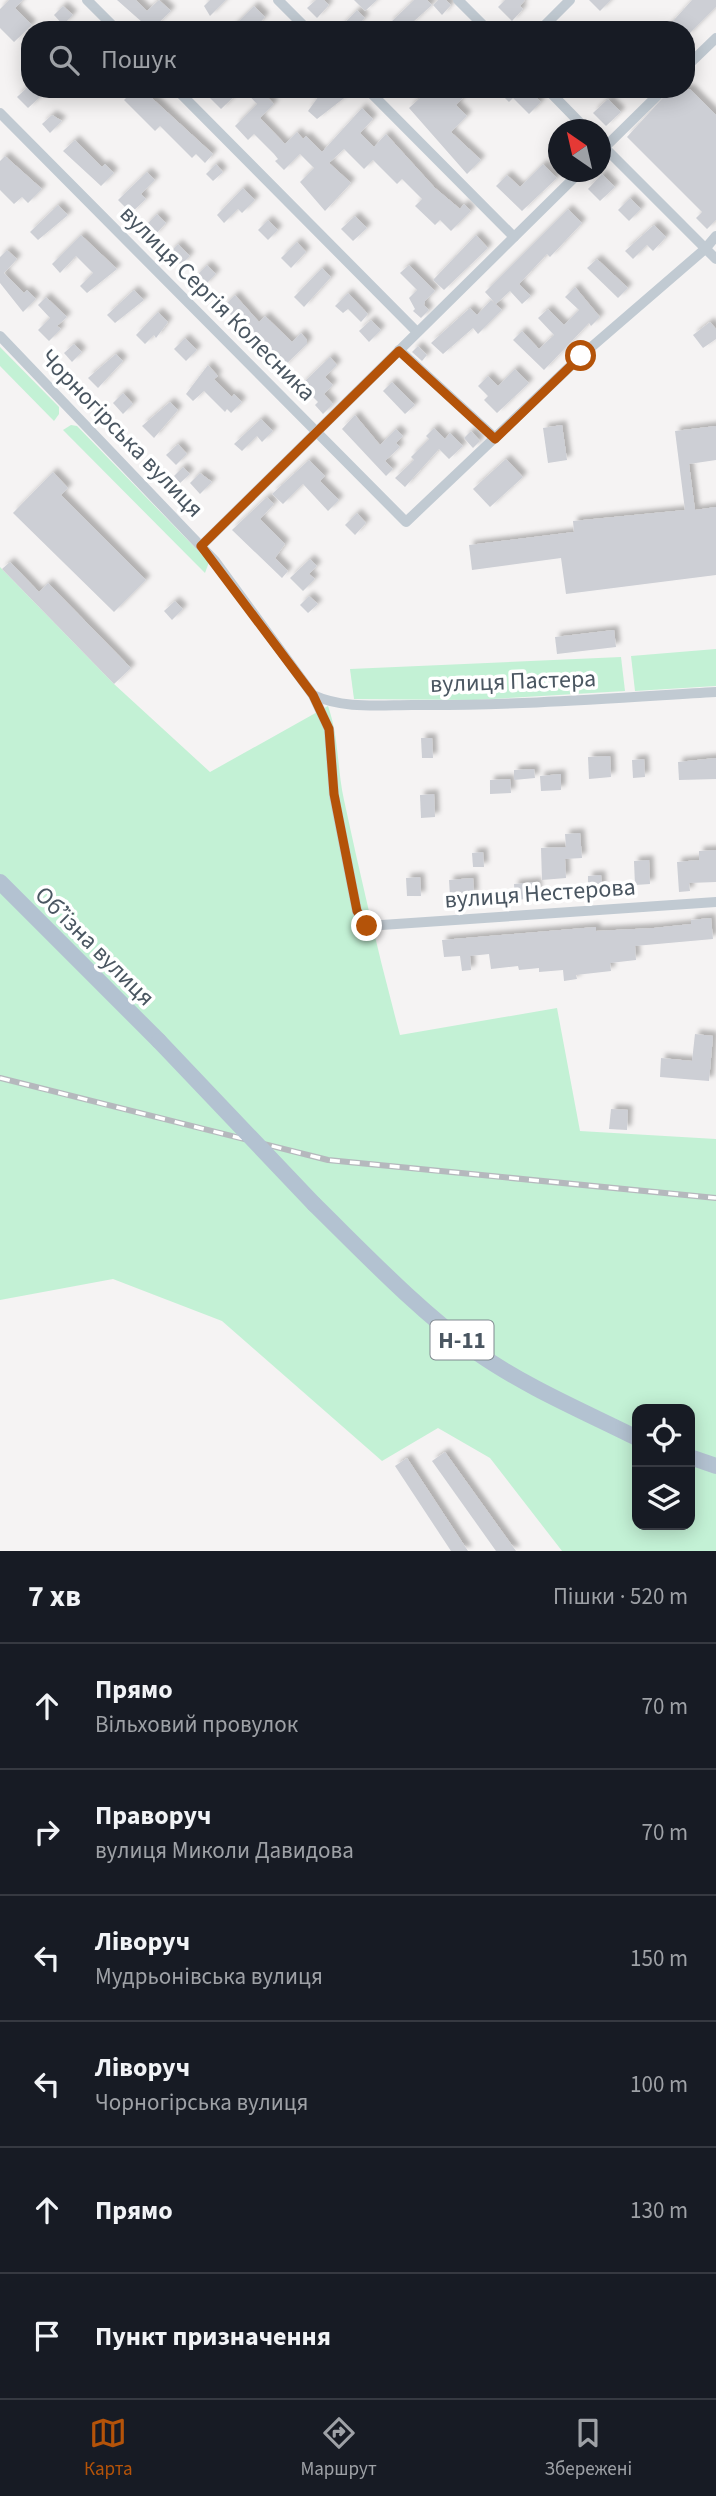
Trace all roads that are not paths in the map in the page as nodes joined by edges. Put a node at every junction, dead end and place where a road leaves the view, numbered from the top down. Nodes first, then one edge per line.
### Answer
1 (87, 0) edge
2 (278, 0) edge
3 (458, 0) edge
4 (570, 0) edge
5 (108, 21) edge
6 (299, 21) edge
7 (479, 21) edge
8 (549, 21) edge
9 (716, 38) edge
10 (695, 58) edge
11 (185, 98) edge
12 (376, 98) edge
13 (556, 98) edge
14 (654, 98) edge
15 (0, 113) edge
16 (576, 119) edge
17 (611, 139) edge
18 (611, 156) edge
19 (570, 182) edge
20 (716, 236) edge
21 (514, 237) junction
22 (705, 249) junction
23 (716, 259) edge
24 (417, 332) junction
25 (0, 336) edge
26 (399, 351) junction
27 (317, 432) junction
28 (495, 439) junction
29 (201, 546) junction
30 (716, 692) edge
31 (313, 695) junction
32 (0, 882) edge
33 (716, 902) edge
34 (367, 926) joint
35 (632, 1435) edge
36 (695, 1459) edge
37 (716, 1466) edge

1 - 5 street
2 - 6 street
3 - 7 street
4 - 8 street
9 - 10 street
11 - 24 street
12 - 21 street
13 - 16 street
14 - 17 street
15 - 27 street, вулиця Сергія Колесника
18 - 22 street
19 - 21 street
20 - 22 street
21 - 24 street
22 - 23 street
22 - 28 street
24 - 26 street
25 - 29 street, Чорногірська вулиця
26 - 27 street
26 - 28 street
27 - 28 street, вулиця Сергія Колесника
27 - 29 street
29 - 31 street, Чорногірська вулиця
30 - 31 street, вулиця Пастера
31 - 34 street, Чорногірська вулиця
32 - 35 main road, Обʼїзна вулиця / Н-11, bridge
33 - 34 street, вулиця Нестерова
36 - 37 main road

